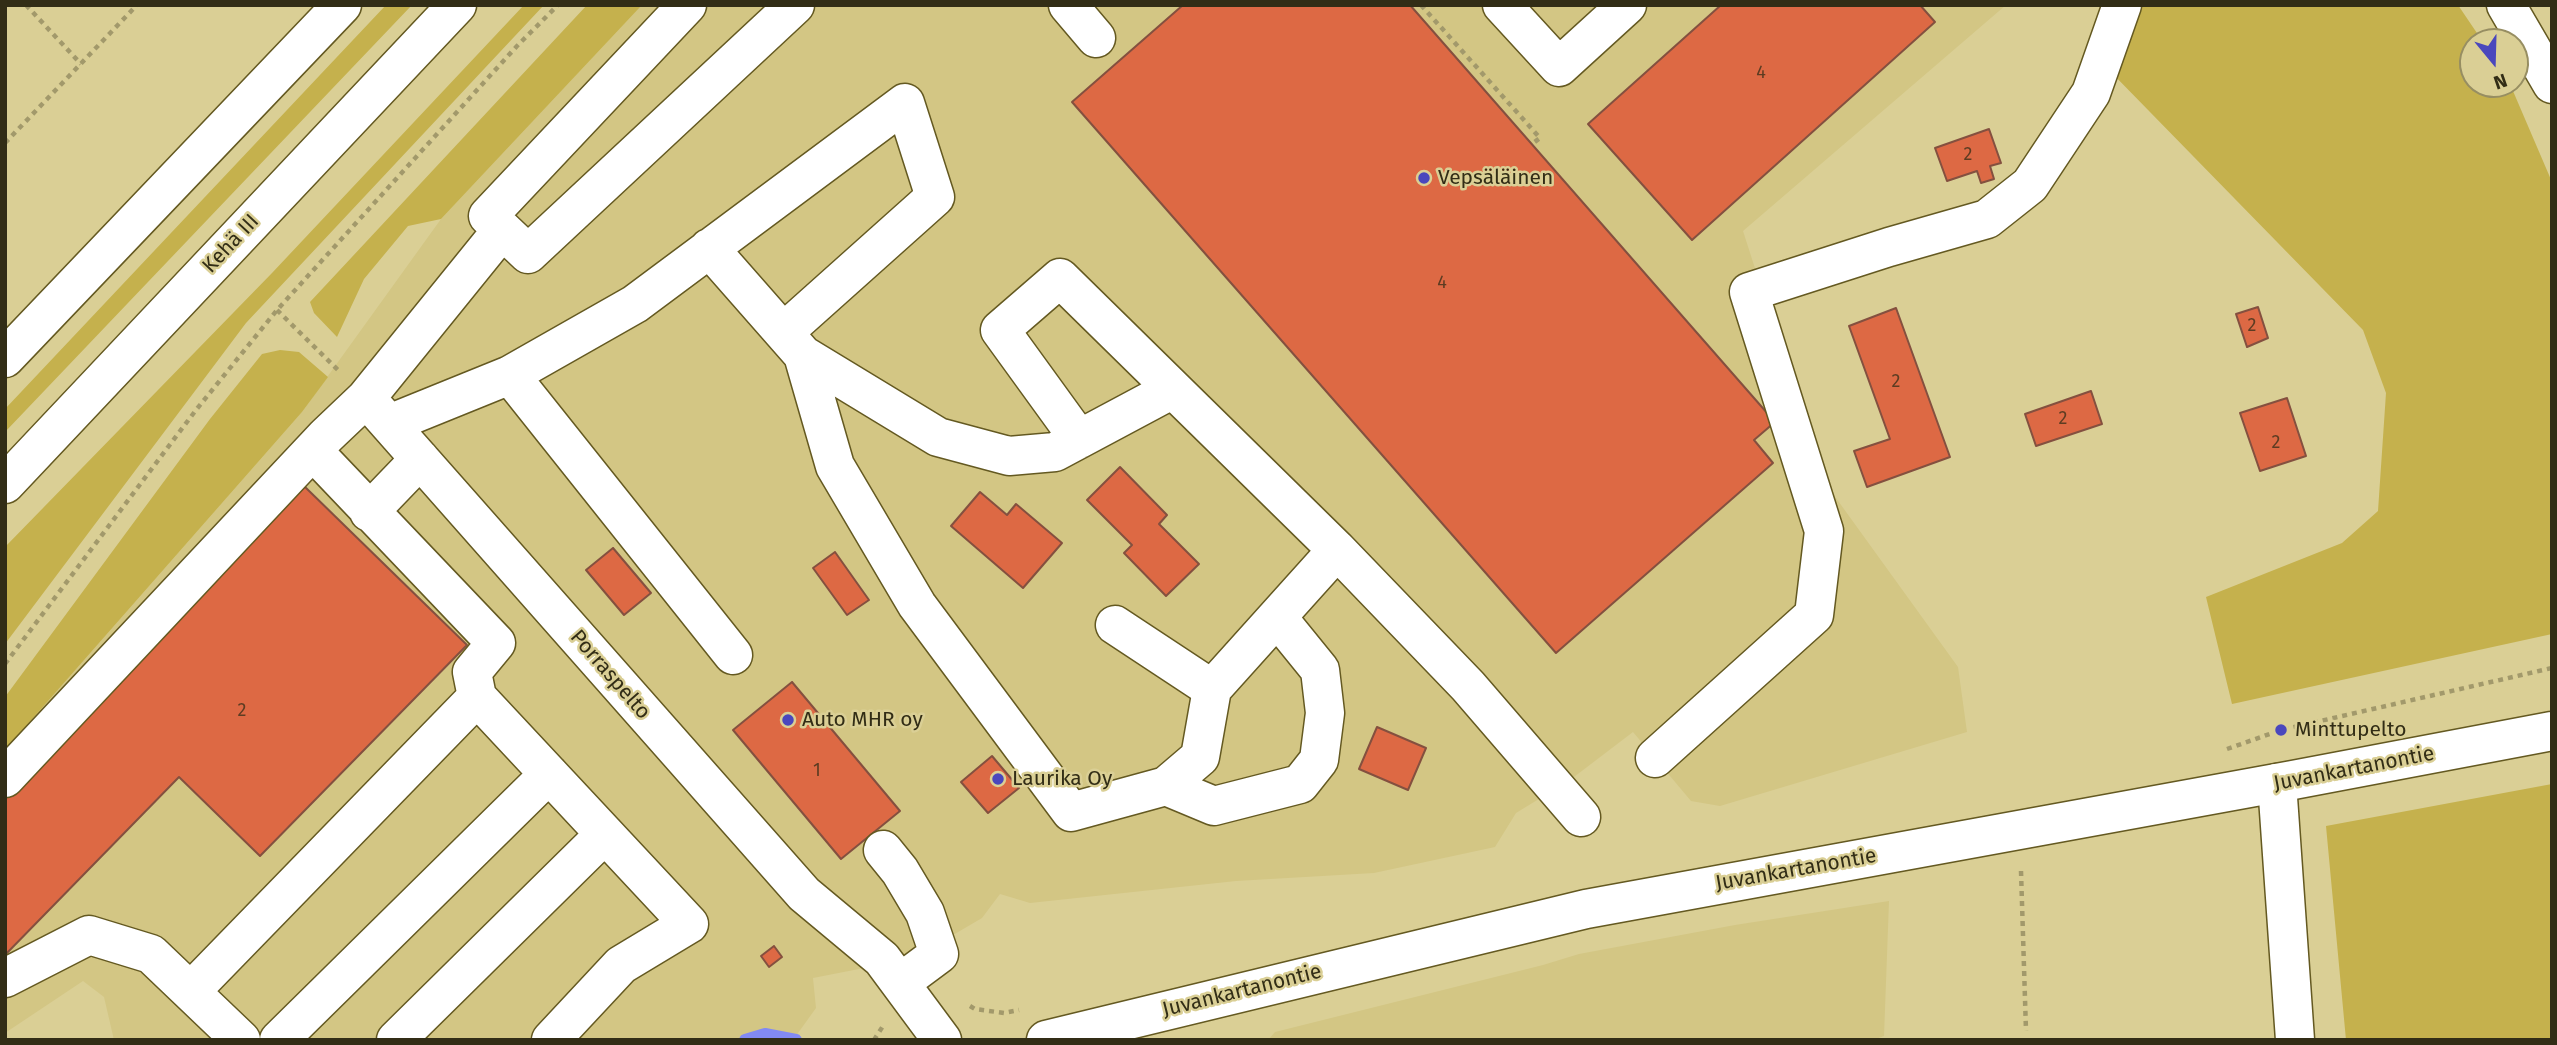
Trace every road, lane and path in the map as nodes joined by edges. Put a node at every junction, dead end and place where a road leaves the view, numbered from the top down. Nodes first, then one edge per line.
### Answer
1 (26, 5) edge
2 (137, 5) edge
3 (342, 5) edge
4 (457, 5) edge
5 (558, 5) edge
6 (687, 5) edge
7 (794, 5) edge
8 (1068, 5) edge
9 (1421, 5) edge
10 (1502, 5) edge
11 (1627, 5) edge
12 (2122, 5) edge
13 (2506, 5) edge
14 (1096, 38) dead end
15 (81, 64) junction
16 (2552, 83) edge
17 (5, 143) edge
18 (1532, 144) dead end
19 (502, 230) junction
20 (709, 248) junction
21 (276, 310) junction
22 (793, 343) junction
23 (5, 358) edge
24 (510, 375) junction
25 (1173, 389) junction
26 (378, 411) junction
27 (1079, 439) junction
28 (313, 451) junction
29 (420, 459) junction
30 (5, 484) edge
31 (369, 512) junction
32 (1337, 550) junction
33 (1277, 617) junction
34 (1115, 625) dead end
35 (733, 655) dead end
36 (5, 664) edge
37 (1212, 689) junction
38 (477, 697) junction
39 (2552, 731) edge
40 (1655, 758) dead end
41 (549, 774) junction
42 (5, 778) edge
43 (2277, 783) junction
44 (1166, 786) junction
45 (1581, 817) dead end
46 (2020, 830) junction
47 (605, 834) junction
48 (883, 849) dead end
49 (5, 978) edge
50 (900, 983) junction
51 (191, 990) junction
52 (2026, 1031) dead end
53 (241, 1040) edge
54 (278, 1040) edge
55 (396, 1040) edge
56 (551, 1040) edge
57 (942, 1040) edge
58 (1046, 1040) edge
59 (2295, 1040) edge

1 - 15 path
2 - 15 path
3 - 23 main road
4 - 30 main road, Kehä III
5 - 21 path
6 - 19 main road
7 - 19 main road
8 - 14 main road
9 - 18 path
10 - 11 main road
12 - 40 main road
13 - 16 main road
15 - 17 path
19 - 26 main road
20 - 22 main road
20 - 22 main road
20 - 24 main road
21 - 26 path
21 - 36 path
22 - 27 main road
22 - 44 main road
24 - 26 main road
24 - 35 main road
25 - 27 main road
25 - 27 main road
25 - 32 main road
26 - 28 main road
26 - 29 main road, Porraspelto
28 - 31 main road
28 - 42 main road
29 - 31 main road
29 - 50 main road, Porraspelto
31 - 38 main road
32 - 33 main road
32 - 45 main road
33 - 37 main road
33 - 44 main road
34 - 37 main road
37 - 44 main road
38 - 41 main road
38 - 51 main road
39 - 43 main road, Juvankartanontie
41 - 47 main road
41 - 54 main road
43 - 46 main road, Juvankartanontie
43 - 59 main road
46 - 52 path
46 - 58 main road, Juvankartanontie
47 - 55 main road
47 - 56 main road
48 - 50 main road
49 - 51 main road
50 - 57 main road, Porraspelto
51 - 53 main road

